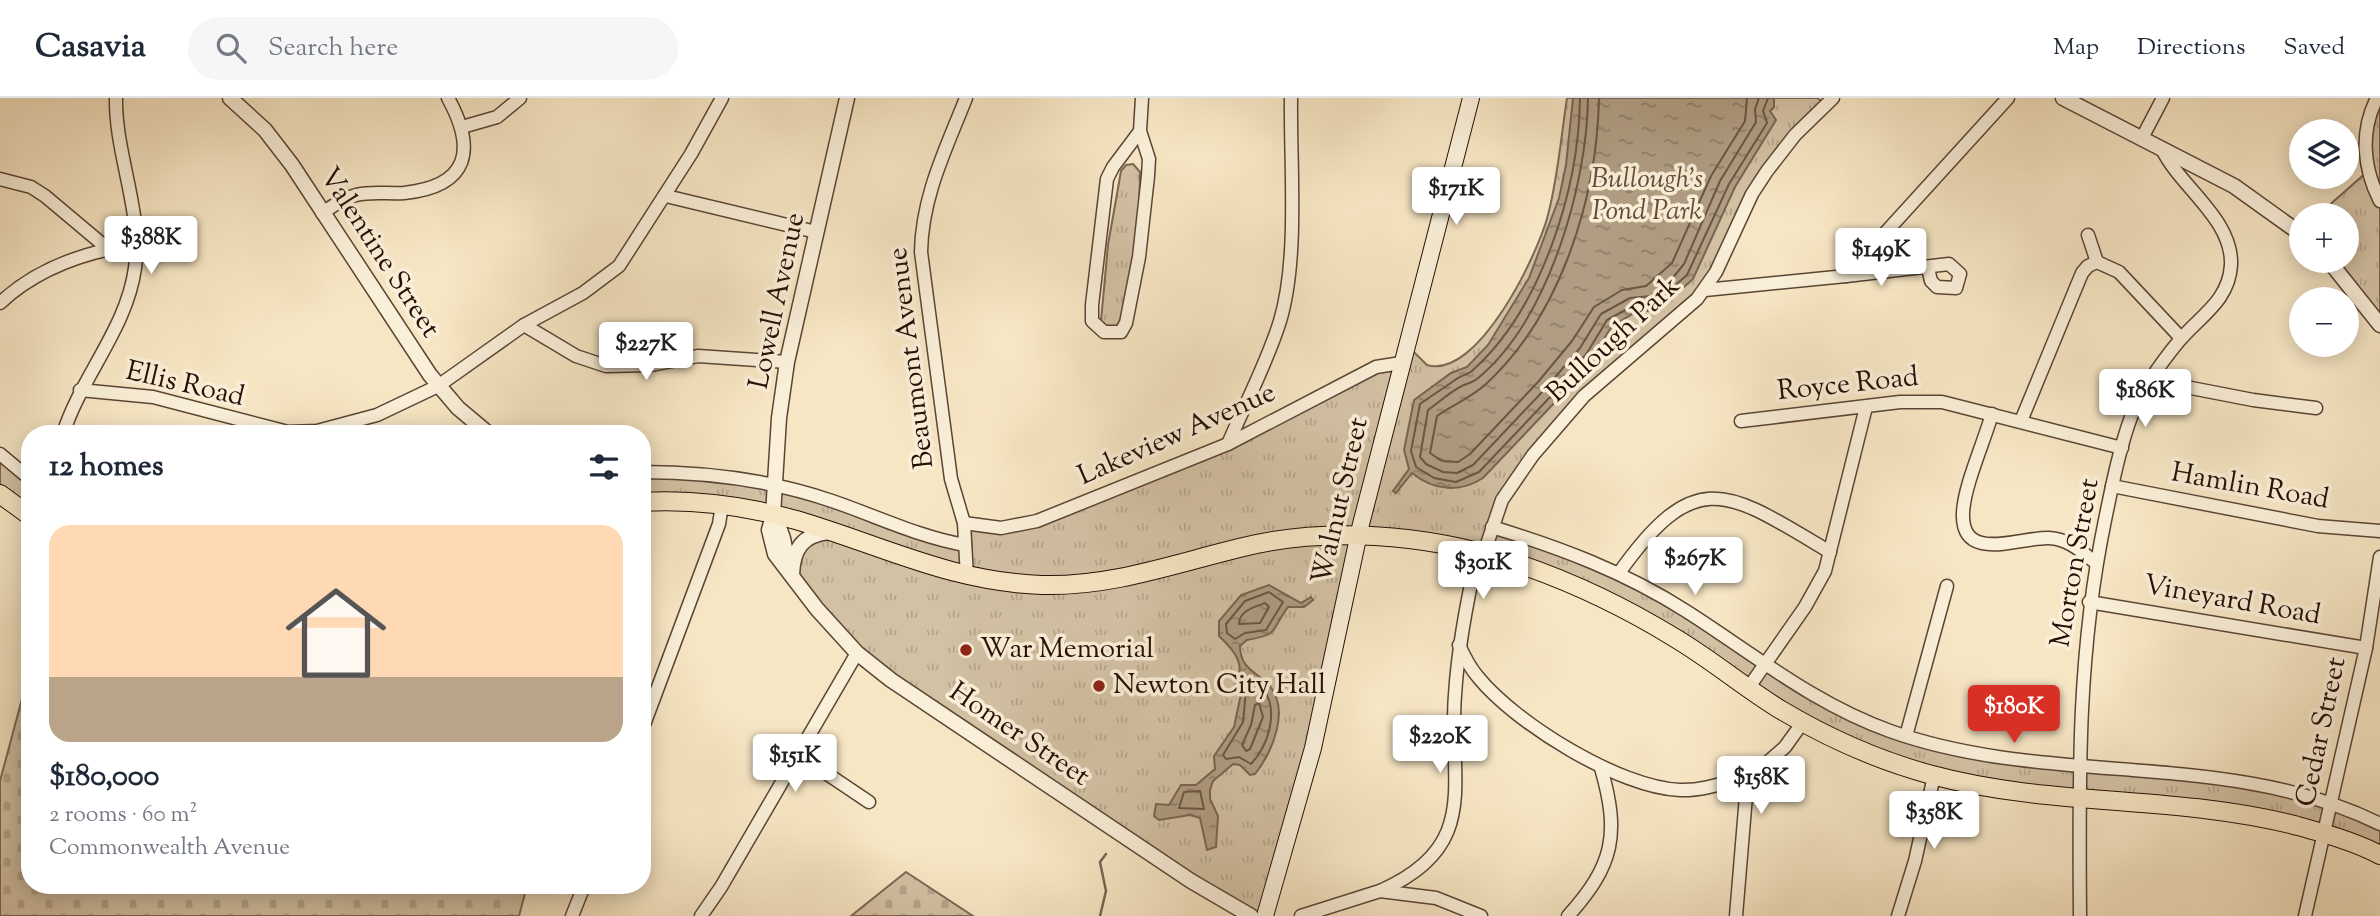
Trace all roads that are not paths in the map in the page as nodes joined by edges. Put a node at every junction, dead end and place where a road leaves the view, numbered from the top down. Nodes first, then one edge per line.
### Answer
1 (116, 98) edge
2 (230, 98) edge
3 (448, 98) edge
4 (520, 98) edge
5 (722, 98) edge
6 (848, 98) edge
7 (966, 98) edge
8 (1142, 98) edge
9 (1290, 98) edge
10 (1472, 98) edge
11 (2008, 98) edge
12 (2063, 98) edge
13 (2163, 98) edge
14 (2377, 98) edge
15 (1825, 100) edge
16 (462, 127) junction
17 (1140, 131) junction
18 (2142, 138) junction
19 (2162, 149) junction
20 (0, 178) edge
21 (666, 196) junction
22 (2380, 201) edge
23 (322, 213) junction
24 (2289, 225) edge
25 (816, 232) junction
26 (2088, 235) dead end
27 (110, 249) junction
28 (136, 255) junction
29 (2097, 262) junction
30 (1928, 268) dead end
31 (2339, 273) edge
32 (1846, 276) junction
33 (1705, 290) junction
34 (0, 303) edge
35 (524, 325) junction
36 (2380, 325) edge
37 (2181, 338) junction
38 (787, 362) junction
39 (1401, 363) junction
40 (2150, 380) junction
41 (438, 386) junction
42 (80, 390) junction
43 (1867, 407) junction
44 (2316, 408) dead end
45 (1992, 414) junction
46 (1741, 421) dead end
47 (2021, 421) junction
48 (66, 425) edge
49 (261, 425) edge
50 (346, 425) edge
51 (477, 425) edge
52 (1228, 444) junction
53 (2122, 448) junction
54 (0, 454) edge
55 (21, 472) edge
56 (651, 472) edge
57 (775, 485) junction
58 (2112, 486) junction
59 (0, 494) edge
60 (651, 502) edge
61 (722, 505) junction
62 (21, 509) edge
63 (773, 516) junction
64 (964, 523) junction
65 (1492, 527) junction
66 (830, 531) junction
67 (2380, 531) edge
68 (1358, 535) junction
69 (965, 545) junction
70 (1830, 552) junction
71 (1481, 553) junction
72 (2380, 557) edge
73 (2096, 563) junction
74 (789, 570) junction
75 (1619, 573) junction
76 (967, 577) junction
77 (1947, 586) dead end
78 (2089, 602) junction
79 (1458, 645) junction
80 (2366, 648) junction
81 (857, 653) junction
82 (1764, 665) junction
83 (1749, 687) junction
84 (651, 706) edge
85 (1803, 722) junction
86 (1906, 736) junction
87 (799, 755) junction
88 (2078, 767) junction
89 (1601, 768) junction
90 (1753, 775) junction
91 (1934, 776) junction
92 (2080, 797) junction
93 (869, 802) dead end
94 (2331, 805) junction
95 (2380, 824) edge
96 (2325, 833) junction
97 (2380, 855) edge
98 (1380, 891) junction
99 (581, 894) edge
100 (572, 916) edge
101 (701, 916) edge
102 (1251, 916) edge
103 (1265, 916) edge
104 (1301, 916) edge
105 (1481, 916) edge
106 (1568, 916) edge
107 (1737, 916) edge
108 (1898, 916) edge
109 (2080, 916) edge
110 (2305, 916) edge

1 - 28 street
2 - 23 street, Valentine Street
3 - 16 street
4 - 16 street
5 - 21 street, Ellis Road
6 - 25 street, Lowell Avenue
7 - 64 street, Beaumont Avenue
8 - 17 street
9 - 52 street
10 - 39 main road, Walnut Street
11 - 32 street
12 - 18 street
13 - 18 street
14 - 22 street
15 - 33 street, Bullough Park
16 - 23 street
17 - 17 street
18 - 19 street
19 - 24 street
19 - 37 street, Morton Street
20 - 27 street
21 - 25 street
21 - 35 street, Ellis Road
23 - 41 street, Valentine Street
25 - 38 street, Lowell Avenue
26 - 29 street
27 - 28 street
27 - 34 street
28 - 42 street
29 - 37 street
29 - 47 street
30 - 32 street
31 - 36 street
32 - 33 street
33 - 65 street, Bullough Park
35 - 38 street
35 - 41 street, Ellis Road
37 - 40 street, Morton Street
38 - 57 street, Lowell Avenue
39 - 52 street, Lakeview Avenue
39 - 68 main road, Walnut Street
40 - 44 street
40 - 53 street, Morton Street
41 - 50 street, Ellis Road
41 - 51 street, Valentine Street
42 - 48 street
42 - 49 street, Ellis Road
43 - 45 street, Royce Road
43 - 46 street, Royce Road
43 - 70 street
45 - 47 street, Royce Road
45 - 73 street
47 - 53 street, Royce Road
52 - 64 street, Lakeview Avenue
53 - 58 street, Morton Street
54 - 55 street
56 - 57 street
57 - 63 street, Lowell Avenue
57 - 69 street
58 - 67 street, Hamlin Road
58 - 73 street, Morton Street
59 - 62 main road
60 - 61 main road
61 - 63 main road
61 - 84 street
63 - 66 main road
63 - 74 street
64 - 69 street, Beaumont Avenue
65 - 71 street, Bullough Park
65 - 75 street
66 - 74 street
66 - 76 main road
68 - 71 main road
68 - 76 main road
68 - 103 main road, Walnut Street
69 - 76 street, Beaumont Avenue
70 - 75 street
70 - 82 street
71 - 79 street, Bullough Park
71 - 83 main road
72 - 80 street, Cedar Street
73 - 78 street, Morton Street
74 - 81 street, Homer Street
75 - 82 street
77 - 86 street
78 - 80 street, Vineyard Road
78 - 88 street, Morton Street
79 - 89 street
79 - 98 street, Bullough Park
80 - 94 street, Cedar Street
81 - 87 street
81 - 102 street, Homer Street
82 - 83 street
82 - 86 street
83 - 85 main road
85 - 90 street
85 - 91 main road
86 - 88 street
87 - 93 street
87 - 101 street
88 - 92 street, Morton Street
88 - 94 street
89 - 90 street
89 - 106 street
90 - 107 street
91 - 92 main road
91 - 108 street
92 - 96 main road
92 - 109 street, Morton Street
94 - 95 street
94 - 96 street, Cedar Street
96 - 97 main road
96 - 110 street, Cedar Street
98 - 104 street, Bullough Park
98 - 105 street
99 - 100 street

